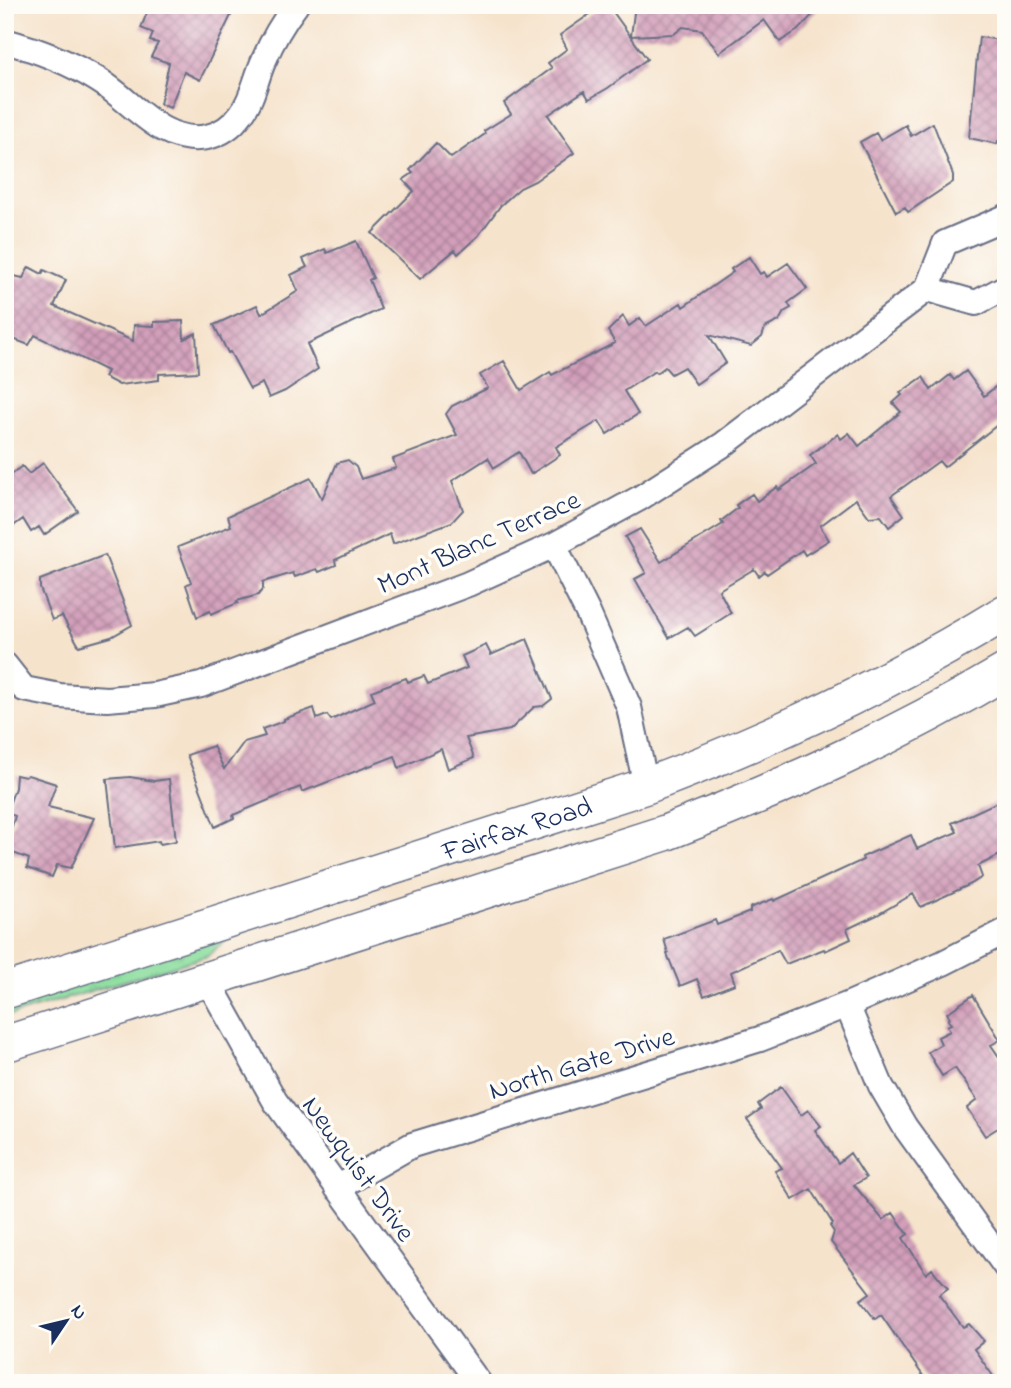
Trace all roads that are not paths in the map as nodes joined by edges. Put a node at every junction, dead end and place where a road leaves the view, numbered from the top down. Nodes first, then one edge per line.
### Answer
1 (296, 5) edge
2 (5, 41) edge
3 (1006, 217) edge
4 (1006, 287) edge
5 (927, 289) junction
6 (554, 545) junction
7 (1006, 612) edge
8 (5, 665) edge
9 (1006, 671) edge
10 (646, 786) junction
11 (427, 856) junction
12 (406, 916) junction
13 (1006, 931) edge
14 (104, 960) junction
15 (207, 979) junction
16 (5, 991) edge
17 (5, 1004) edge
18 (847, 1005) junction
19 (5, 1044) edge
20 (337, 1188) junction
21 (1006, 1267) edge
22 (478, 1383) edge

1 - 2 street
3 - 5 street
4 - 5 street
5 - 6 street, Mont Blanc Terrace
6 - 8 street, Mont Blanc Terrace
6 - 10 street
7 - 10 main road, Fairfax Road
9 - 12 main road, Fairfax Road
10 - 11 main road, Fairfax Road
10 - 12 main road
11 - 14 main road, Fairfax Road
11 - 15 main road
12 - 15 main road, Fairfax Road
13 - 18 street, North Gate Drive
14 - 16 main road, Fairfax Road
14 - 17 main road
15 - 19 main road, Fairfax Road
15 - 20 street, Newquist Drive
18 - 20 street, North Gate Drive
18 - 21 street
20 - 22 street, Newquist Drive

